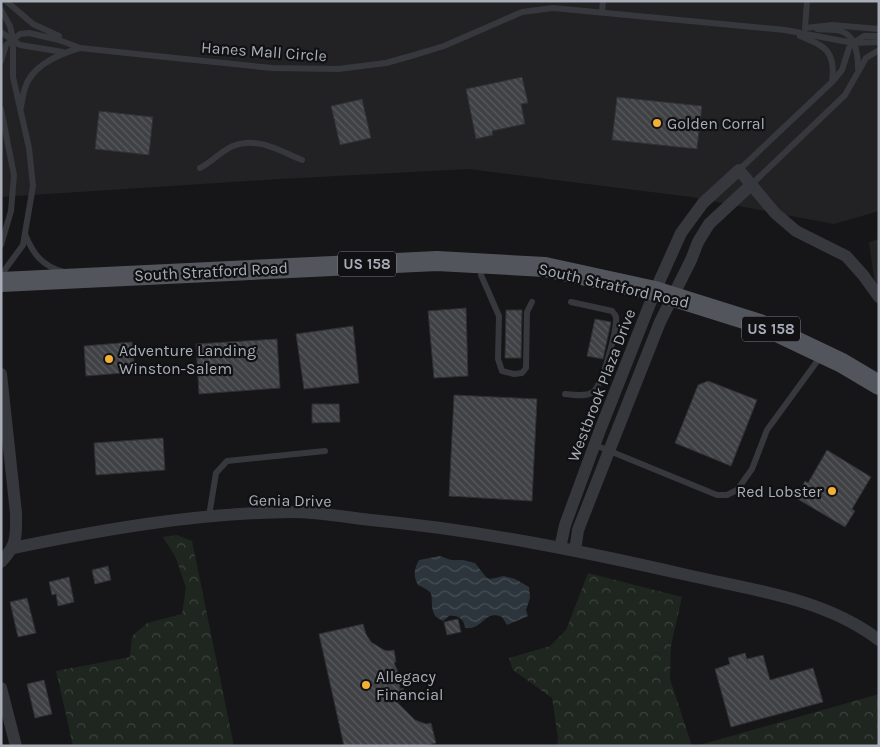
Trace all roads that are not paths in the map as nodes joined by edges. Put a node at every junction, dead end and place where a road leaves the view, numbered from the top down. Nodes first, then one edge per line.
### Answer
1 (6, 1) edge
2 (603, 1) edge
3 (807, 1) edge
4 (1, 10) edge
5 (602, 12) junction
6 (805, 28) junction
7 (879, 29) edge
8 (785, 30) junction
9 (1, 32) edge
10 (879, 36) edge
11 (13, 39) junction
12 (879, 42) edge
13 (854, 43) junction
14 (80, 48) junction
15 (879, 50) edge
16 (65, 52) junction
17 (1, 61) edge
18 (859, 70) junction
19 (832, 82) junction
20 (1, 109) edge
21 (21, 110) junction
22 (302, 160) dead end
23 (200, 168) dead end
24 (739, 170) junction
25 (752, 184) junction
26 (25, 234) junction
27 (1, 245) edge
28 (1, 275) edge
29 (482, 275) dead end
30 (85, 277) junction
31 (1, 282) edge
32 (664, 293) junction
33 (879, 297) edge
34 (532, 302) dead end
35 (571, 302) dead end
36 (823, 354) junction
37 (1, 374) edge
38 (879, 386) edge
39 (565, 394) dead end
40 (3, 406) edge
41 (595, 445) junction
42 (325, 451) dead end
43 (609, 451) junction
44 (6, 468) edge
45 (209, 516) junction
46 (14, 548) junction
47 (567, 549) junction
48 (1, 562) edge
49 (879, 640) edge
50 (1, 688) edge
51 (16, 746) edge

1 - 14 lane, Hanes Mall Circle
2 - 5 lane
3 - 6 lane
4 - 11 lane
5 - 8 lane, Hanes Mall Circle
5 - 14 lane, Hanes Mall Circle
6 - 7 lane
6 - 8 lane
6 - 13 lane
8 - 13 lane, Hanes Mall Circle
8 - 19 lane
9 - 11 lane, Hanes Mall Circle
10 - 13 lane, Hanes Mall Circle
11 - 14 lane, Hanes Mall Circle
11 - 16 lane, Hanes Mall Circle
11 - 17 lane
11 - 21 lane
12 - 13 lane, Hanes Mall Circle
13 - 18 lane
13 - 19 lane
14 - 16 lane, Hanes Mall Circle
15 - 18 lane
16 - 21 lane, Hanes Mall Circle
18 - 25 lane
19 - 24 lane
20 - 27 lane
21 - 26 lane
22 - 23 lane
24 - 25 street
24 - 32 street, Westbrook Plaza Drive
25 - 32 street, Westbrook Plaza Drive
25 - 33 street
26 - 28 lane
26 - 30 lane
29 - 34 lane
30 - 31 main road, South Stratford Road / US 158
30 - 32 main road, South Stratford Road / US 158
32 - 36 main road, South Stratford Road / US 158
32 - 41 street, Westbrook Plaza Drive
32 - 43 street, Westbrook Plaza Drive
35 - 39 lane
36 - 38 main road, South Stratford Road / US 158
36 - 43 lane
37 - 40 street
40 - 44 street
41 - 43 lane
41 - 47 street, Westbrook Plaza Drive
42 - 45 lane
43 - 47 street, Westbrook Plaza Drive
44 - 46 street
45 - 46 street, Genia Drive
45 - 47 street, Genia Drive
46 - 48 street
47 - 49 street
50 - 51 street

